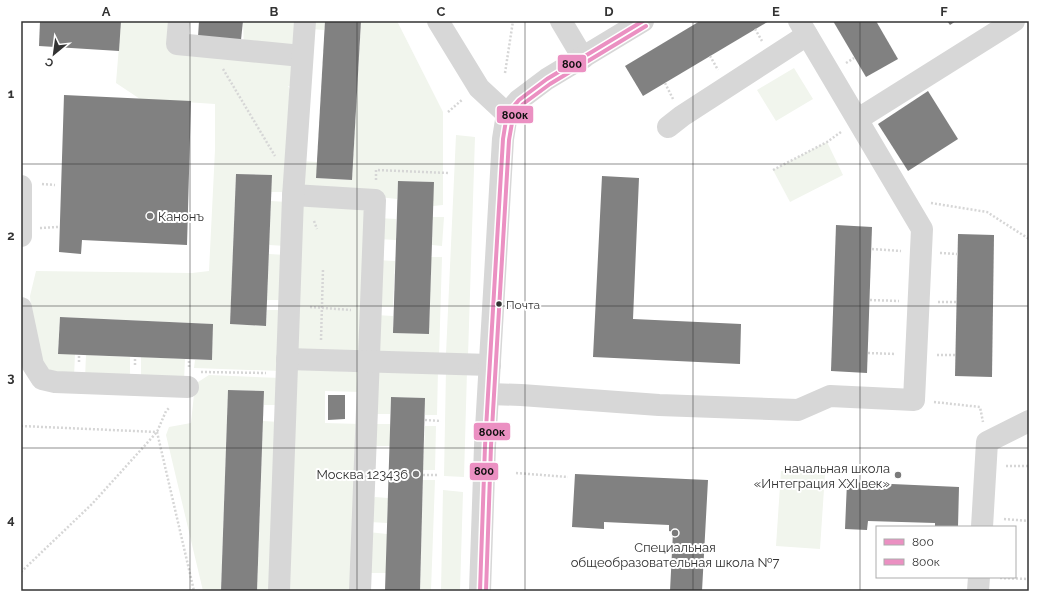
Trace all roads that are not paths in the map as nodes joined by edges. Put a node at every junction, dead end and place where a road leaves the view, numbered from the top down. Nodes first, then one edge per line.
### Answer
1 (179, 21) edge
2 (305, 21) edge
3 (438, 21) edge
4 (561, 21) edge
5 (643, 21) edge
6 (1014, 21) edge
7 (803, 28) edge
8 (302, 56) junction
9 (583, 58) junction
10 (508, 114) junction
11 (858, 119) junction
12 (668, 127) dead end
13 (21, 186) edge
14 (293, 195) junction
15 (21, 236) edge
16 (21, 308) edge
17 (370, 361) junction
18 (490, 365) junction
19 (287, 366) junction
20 (192, 379) road end
21 (489, 394) junction
22 (1029, 421) edge
23 (982, 523) edge
24 (279, 591) edge
25 (360, 591) edge
26 (480, 591) edge

1 - 8 street
2 - 8 street
3 - 10 street
4 - 9 street
5 - 9 street
6 - 11 street
7 - 11 street
7 - 12 street
8 - 14 street
9 - 10 street
10 - 18 street
11 - 21 street
13 - 15 street
14 - 17 street
14 - 19 street
16 - 20 street
17 - 18 street
17 - 19 street
17 - 25 street
18 - 21 street
19 - 24 street
21 - 26 street
22 - 23 street

